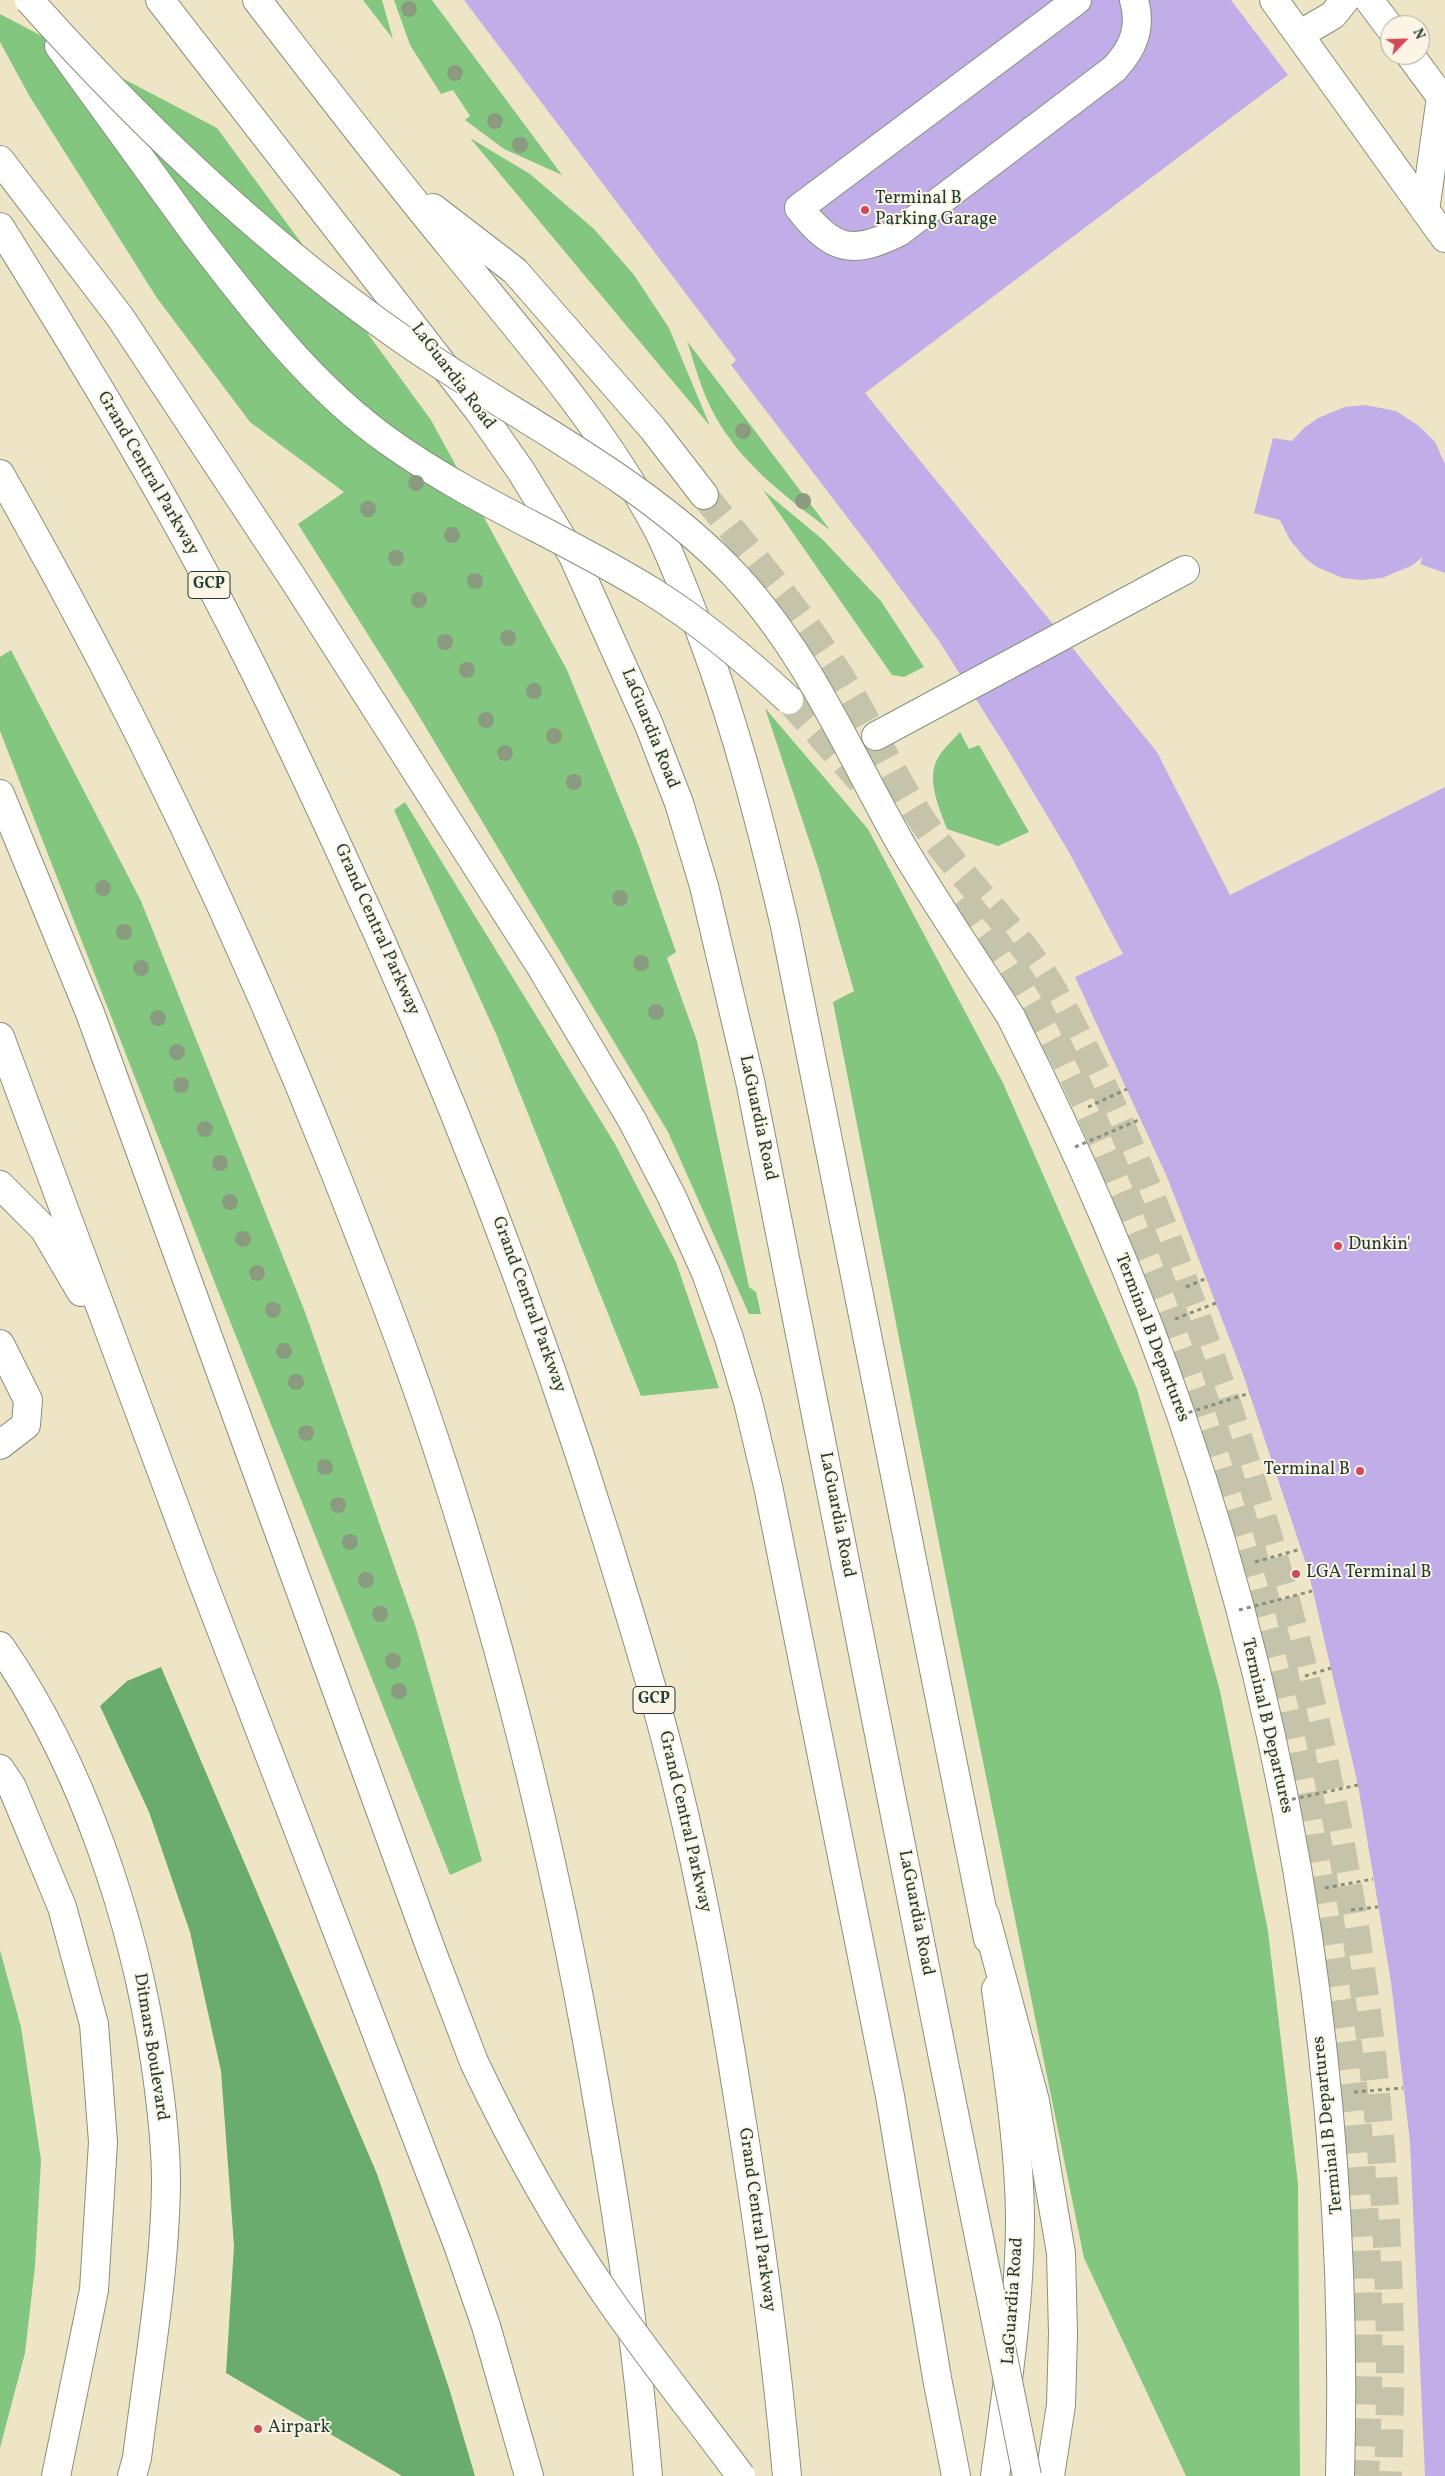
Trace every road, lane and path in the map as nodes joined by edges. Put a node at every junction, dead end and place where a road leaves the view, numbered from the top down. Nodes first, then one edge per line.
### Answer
1 (25, 0) edge
2 (29, 0) edge
3 (160, 0) edge
4 (257, 0) edge
5 (1077, 0) edge
6 (1134, 0) edge
7 (1274, 0) edge
8 (1345, 0) edge
9 (1370, 0) edge
10 (1381, 15) edge
11 (1299, 35) junction
12 (1417, 65) edge
13 (0, 160) edge
14 (398, 182) junction
15 (1425, 211) junction
16 (0, 227) edge
17 (1445, 238) edge
18 (0, 474) edge
19 (704, 495) tunnel mouth
20 (1184, 570) dead end
21 (789, 700) tunnel mouth
22 (876, 736) dead end
23 (0, 794) edge
24 (0, 1037) edge
25 (1127, 1089) dead end
26 (1088, 1107) dead end
27 (1141, 1120) dead end
28 (1075, 1147) junction
29 (0, 1185) edge
30 (1207, 1278) dead end
31 (1186, 1286) dead end
32 (1216, 1303) dead end
33 (1175, 1319) dead end
34 (0, 1344) edge
35 (1250, 1393) dead end
36 (1181, 1415) junction
37 (0, 1445) edge
38 (1301, 1549) dead end
39 (1255, 1562) dead end
40 (201, 1577) junction
41 (1312, 1591) dead end
42 (1239, 1610) junction
43 (0, 1646) edge
44 (1331, 1668) dead end
45 (1306, 1676) dead end
46 (0, 1768) edge
47 (1358, 1785) dead end
48 (1284, 1802) junction
49 (1373, 1879) dead end
50 (1325, 1888) dead end
51 (1378, 1907) dead end
52 (1351, 1910) dead end
53 (985, 1916) junction
54 (1403, 2088) dead end
55 (1354, 2092) dead end
56 (56, 2476) edge
57 (132, 2476) edge
58 (529, 2476) edge
59 (648, 2476) edge
60 (741, 2476) edge
61 (787, 2476) edge
62 (956, 2476) edge
63 (995, 2476) edge
64 (1027, 2476) edge
65 (1050, 2476) edge
66 (1340, 2476) edge

1 - 21 main road, bridge
2 - 28 main road, Terminal B Departures, bridge
3 - 64 main road, LaGuardia Road, bridge
4 - 14 main road, LaGuardia Road
5 - 6 main road
7 - 11 main road
8 - 11 main road
9 - 10 main road
11 - 15 main road
12 - 15 main road
13 - 62 main road
14 - 19 main road
14 - 53 main road, LaGuardia Road
15 - 17 main road
16 - 61 main road, Grand Central Parkway / GCP
18 - 59 main road
20 - 22 main road
23 - 60 main road, bridge
24 - 40 main road
25 - 26 path, bridge
27 - 28 path, bridge
28 - 36 main road, Terminal B Departures
29 - 40 main road
30 - 31 path
32 - 33 path, bridge
34 - 37 main road
35 - 36 path, bridge
36 - 42 main road, Terminal B Departures
38 - 39 path, bridge
40 - 58 main road
41 - 42 path, bridge
42 - 48 main road, Terminal B Departures
43 - 57 main road, Ditmars Boulevard
44 - 45 path
46 - 56 main road
47 - 48 path, bridge
48 - 66 main road, Terminal B Departures
49 - 50 path, bridge
51 - 52 path
53 - 63 main road, LaGuardia Road
53 - 65 main road
54 - 55 path, bridge

